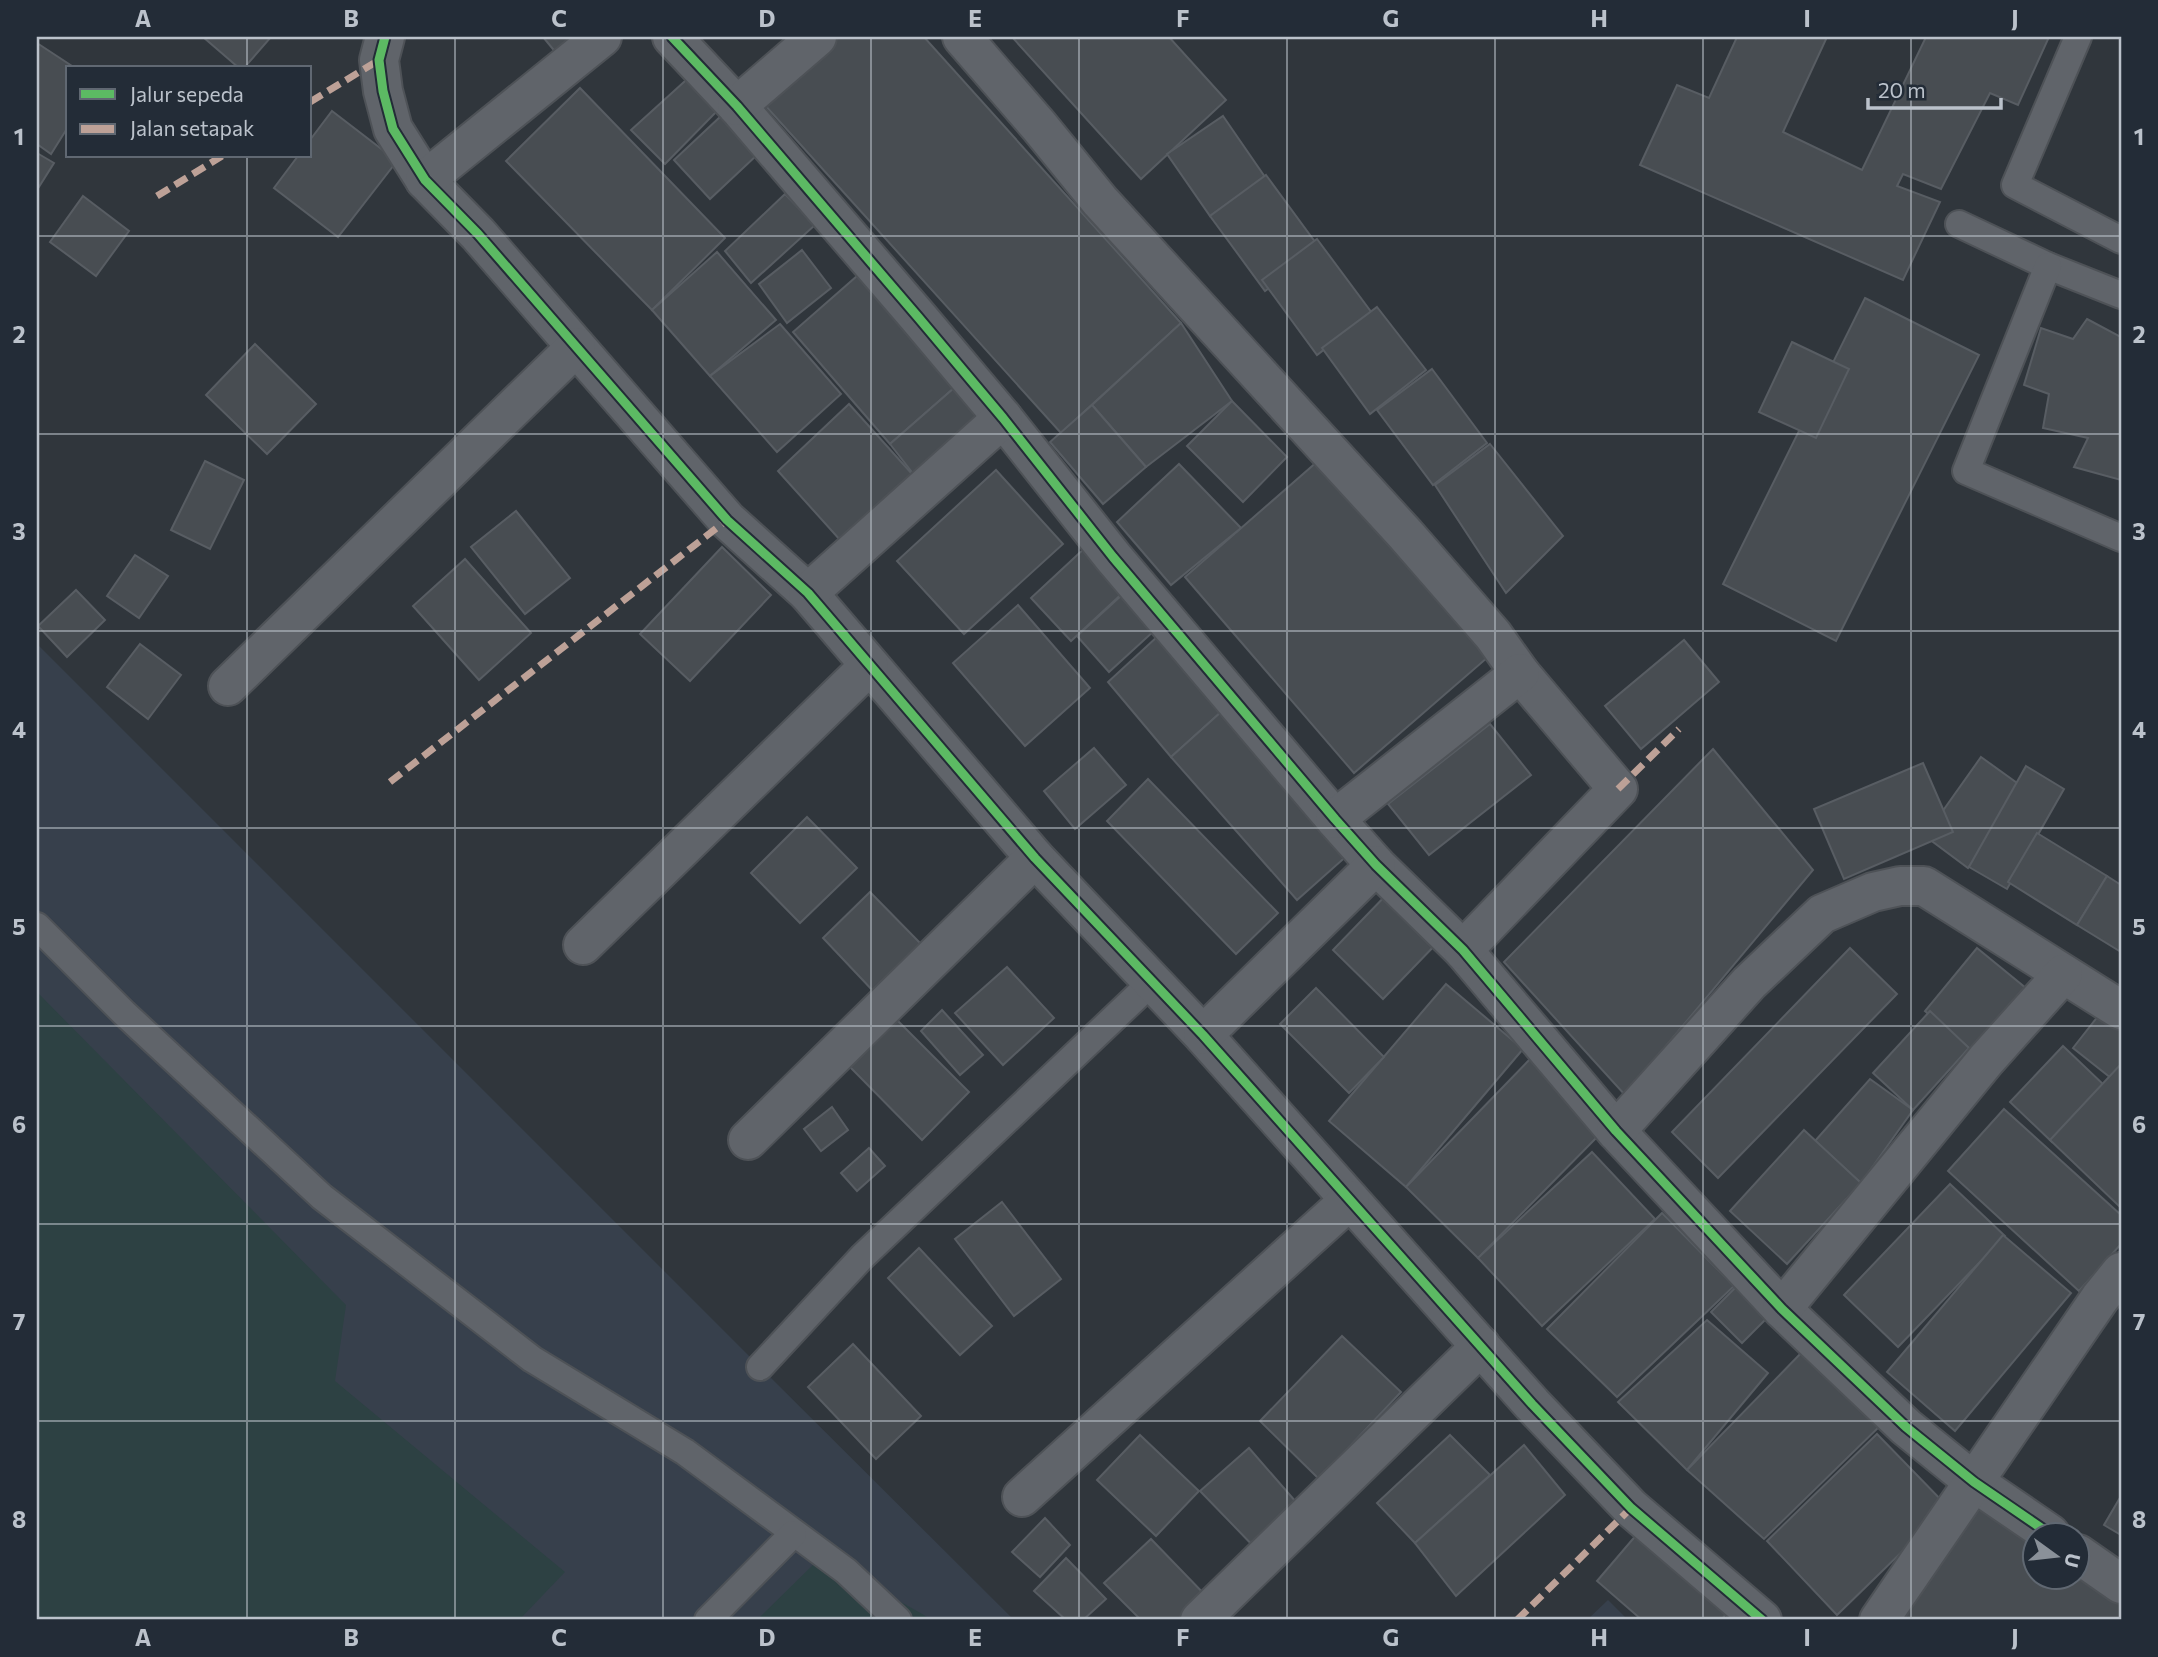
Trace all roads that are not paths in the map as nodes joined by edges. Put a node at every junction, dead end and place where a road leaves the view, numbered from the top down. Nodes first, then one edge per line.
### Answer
1 (386, 37) edge
2 (602, 37) edge
3 (672, 37) edge
4 (817, 37) edge
5 (962, 37) edge
6 (2078, 37) edge
7 (737, 106) junction
8 (425, 180) junction
9 (1959, 224) dead end
10 (2121, 240) edge
11 (2048, 266) junction
12 (2121, 295) edge
13 (576, 348) junction
14 (1003, 418) junction
15 (2121, 538) edge
16 (808, 593) junction
17 (869, 666) junction
18 (1520, 673) junction
19 (228, 686) dead end
20 (1335, 819) junction
21 (1035, 858) junction
22 (1376, 865) junction
23 (37, 926) edge
24 (583, 945) dead end
25 (1463, 950) junction
26 (2063, 974) junction
27 (1152, 982) junction
28 (2121, 1010) edge
29 (1203, 1035) junction
30 (1616, 1131) junction
31 (748, 1140) dead end
32 (1350, 1200) junction
33 (2114, 1293) edge
34 (1782, 1309) junction
35 (1481, 1346) junction
36 (761, 1367) dead end
37 (1974, 1482) junction
38 (1022, 1497) dead end
39 (2028, 1520) edge
40 (793, 1534) junction
41 (2092, 1564) edge
42 (2121, 1584) edge
43 (708, 1620) edge
44 (898, 1620) edge
45 (1200, 1620) edge
46 (1762, 1620) edge
47 (1879, 1620) edge

1 - 8 street
2 - 8 street
3 - 7 street
4 - 7 street
5 - 18 street
6 - 10 lane
7 - 14 street
8 - 13 street
9 - 11 lane
11 - 12 lane
11 - 15 lane
13 - 16 street
13 - 19 street
14 - 16 street
14 - 20 street
16 - 17 street
17 - 21 street
17 - 24 street
18 - 20 street
18 - 25 street
20 - 22 street
21 - 27 street
21 - 31 street
22 - 25 street
22 - 29 street
23 - 40 lane
25 - 30 street
26 - 28 street
26 - 30 street
26 - 34 street
27 - 29 street
27 - 36 lane
29 - 32 street
30 - 34 street
32 - 35 street
32 - 38 street
33 - 37 street
34 - 37 street
35 - 45 street
35 - 46 street
37 - 39 street
37 - 47 street
40 - 43 lane
40 - 44 lane
41 - 42 street

